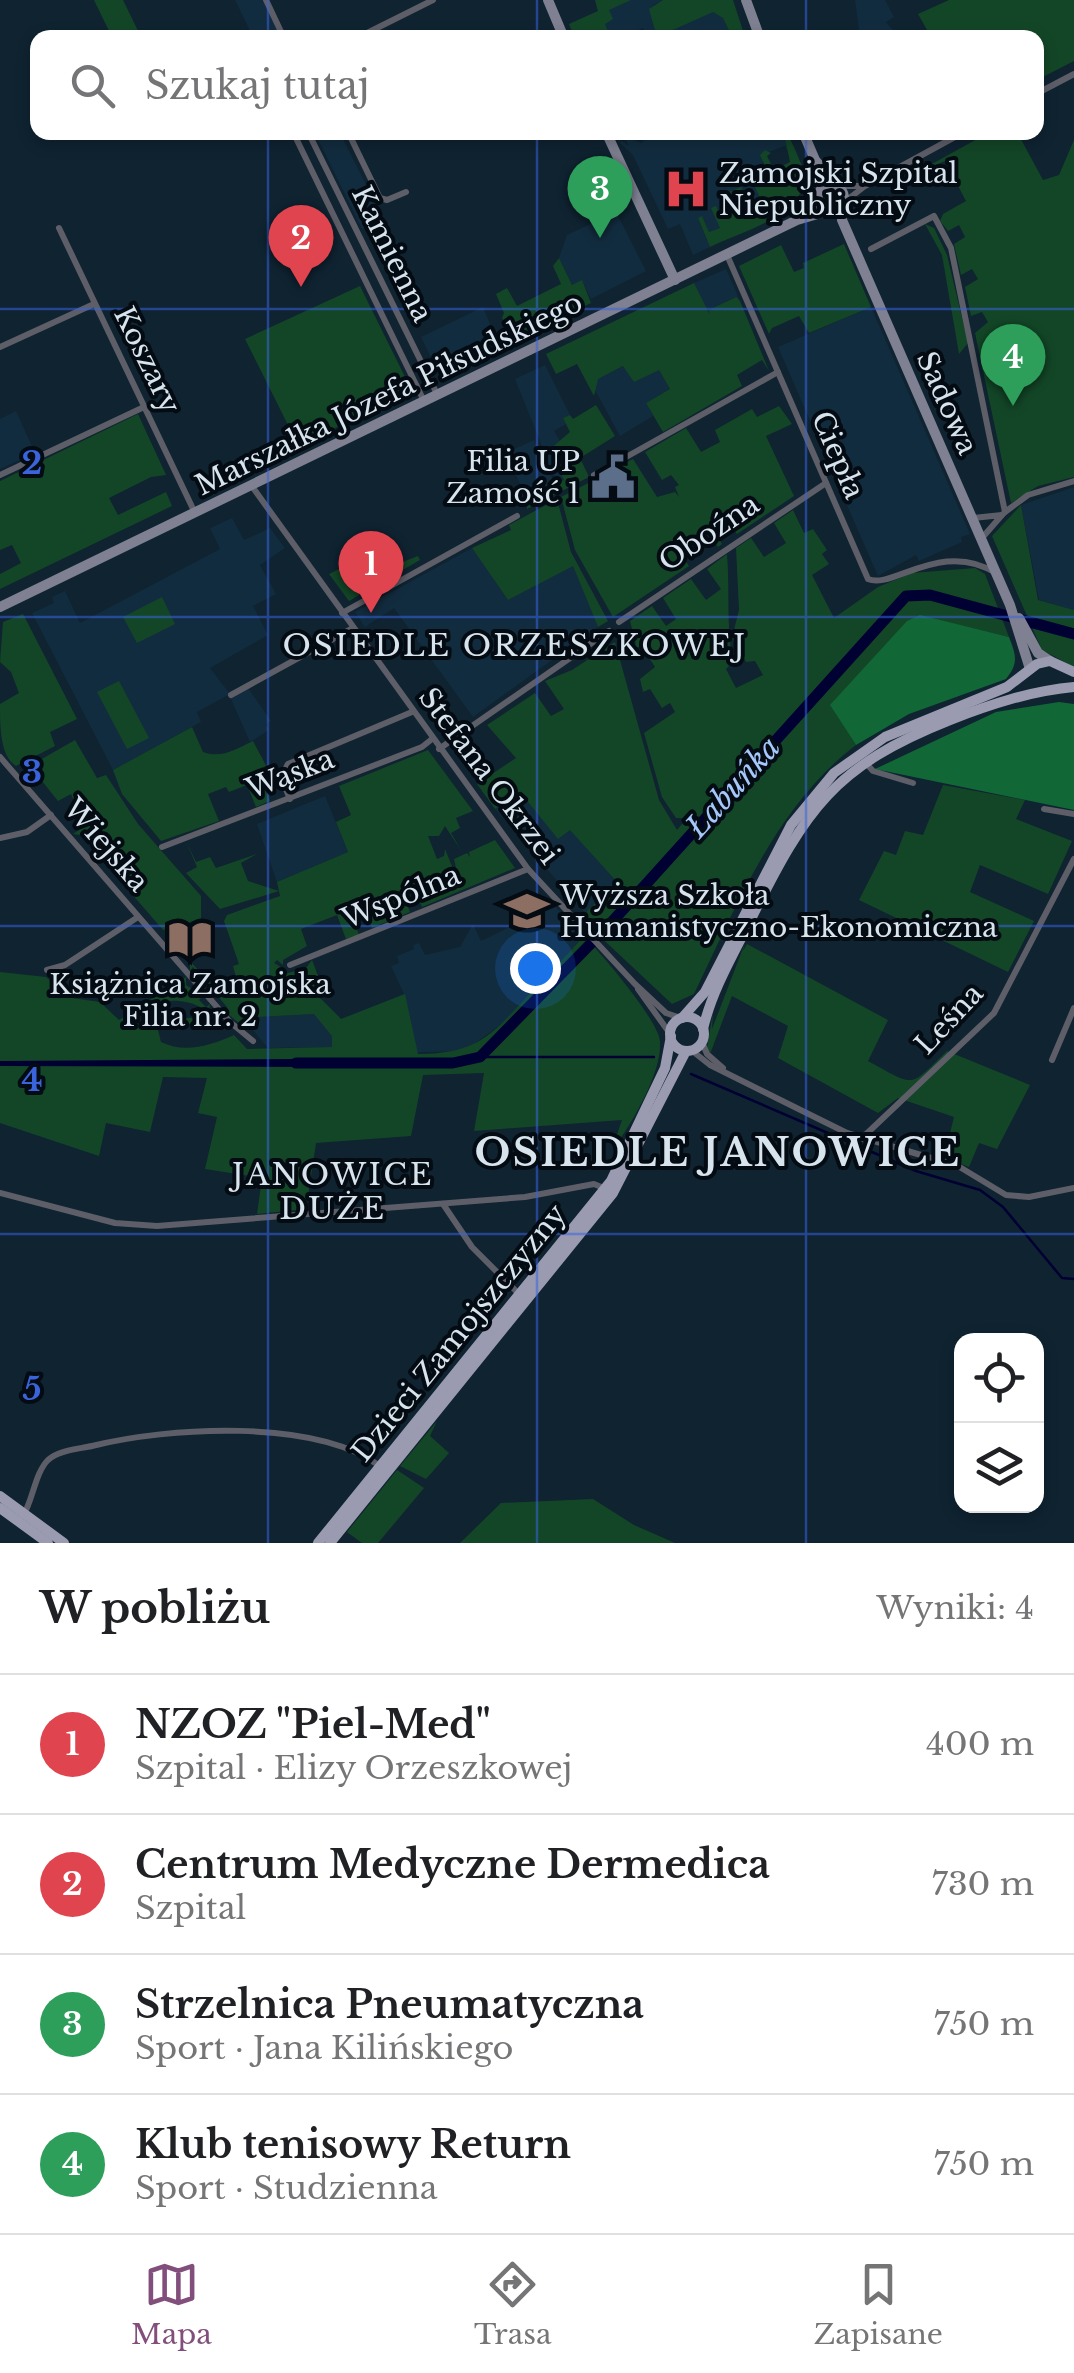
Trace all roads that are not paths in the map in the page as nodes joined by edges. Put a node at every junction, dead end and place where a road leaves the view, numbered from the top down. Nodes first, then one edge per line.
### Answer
1 (266, 0) edge
2 (433, 0) edge
3 (548, 0) edge
4 (746, 0) edge
5 (280, 30) edge
6 (373, 30) edge
7 (561, 30) edge
8 (757, 30) edge
9 (1074, 74) edge
10 (1044, 90) edge
11 (298, 140) edge
12 (312, 140) edge
13 (352, 140) edge
14 (610, 140) edge
15 (806, 140) edge
16 (949, 140) edge
17 (815, 160) junction
18 (836, 185) junction
19 (865, 186) junction
20 (406, 192) dead end
21 (818, 194) junction
22 (842, 204) junction
23 (829, 211) junction
24 (798, 220) junction
25 (842, 220) junction
26 (59, 228) dead end
27 (871, 249) dead end
28 (727, 254) junction
29 (376, 273) junction
30 (365, 279) junction
31 (675, 280) junction
32 (94, 303) junction
33 (408, 340) junction
34 (397, 345) junction
35 (0, 348) edge
36 (778, 372) junction
37 (437, 395) junction
38 (424, 401) junction
39 (144, 406) junction
40 (594, 474) dead end
41 (0, 475) edge
42 (1074, 481) edge
43 (826, 483) junction
44 (252, 485) junction
45 (195, 512) junction
46 (1004, 513) junction
47 (517, 516) dead end
48 (973, 518) junction
49 (982, 538) junction
50 (988, 553) junction
51 (969, 561) junction
52 (997, 574) junction
53 (0, 607) edge
54 (342, 613) junction
55 (618, 622) dead end
56 (353, 628) junction
57 (608, 632) dead end
58 (1023, 633) junction
59 (1052, 662) junction
60 (1030, 670) junction
61 (1074, 672) edge
62 (1074, 687) edge
63 (1050, 693) junction
64 (232, 695) dead end
65 (412, 712) junction
66 (432, 739) junction
67 (439, 749) junction
68 (0, 757) edge
69 (864, 761) junction
70 (913, 783) dead end
71 (290, 799) junction
72 (1044, 809) dead end
73 (1074, 814) edge
74 (51, 815) junction
75 (0, 838) edge
76 (162, 846) dead end
77 (1074, 859) edge
78 (528, 869) junction
79 (138, 917) junction
80 (290, 965) dead end
81 (46, 970) dead end
82 (635, 984) junction
83 (1074, 1008) edge
84 (682, 1018) junction
85 (703, 1029) junction
86 (670, 1036) junction
87 (253, 1041) dead end
88 (702, 1042) junction
89 (688, 1051) junction
90 (1052, 1060) dead end
91 (731, 1075) junction
92 (862, 1140) junction
93 (1074, 1188) edge
94 (609, 1191) junction
95 (0, 1193) edge
96 (442, 1204) junction
97 (520, 1294) junction
98 (380, 1466) junction
99 (0, 1496) edge
100 (0, 1508) edge
101 (22, 1518) junction
102 (48, 1543) edge
103 (64, 1543) edge
104 (318, 1543) edge
105 (330, 1543) edge

1 - 5 street
2 - 6 street
3 - 7 street
4 - 8 street
9 - 10 street
11 - 30 street, Kamienna
12 - 29 street, Kamienna
13 - 20 street
14 - 31 street
15 - 17 street
16 - 19 street
17 - 18 street
17 - 21 street
18 - 19 street
18 - 21 street
18 - 22 street
19 - 22 street
21 - 23 street
21 - 24 street, Marszałka Józefa Piłsudskiego
22 - 23 street
22 - 25 street, Sadowa
23 - 24 street, Marszałka Józefa Piłsudskiego
23 - 25 street, Sadowa
24 - 28 street, Marszałka Józefa Piłsudskiego
25 - 48 street, Sadowa
26 - 32 street, Koszary
27 - 46 street
28 - 31 street, Marszałka Józefa Piłsudskiego
28 - 36 street, Ciepła
29 - 30 street
29 - 33 street, Kamienna
30 - 34 street, Kamienna
31 - 37 street, Marszałka Józefa Piłsudskiego
32 - 35 street
32 - 39 street, Koszary
33 - 34 street
33 - 37 street, Kamienna
34 - 38 street, Kamienna
36 - 40 street
36 - 43 street, Ciepła
37 - 38 street, Marszałka Józefa Piłsudskiego
38 - 44 street, Marszałka Józefa Piłsudskiego
39 - 41 street
39 - 45 street, Koszary
42 - 46 street
43 - 51 street, Ciepła
43 - 55 street, Oboźna
44 - 45 street, Marszałka Józefa Piłsudskiego
44 - 54 street, Stefana Okrzei
45 - 53 street, Marszałka Józefa Piłsudskiego
46 - 48 street
46 - 49 street
47 - 54 street
48 - 49 street, Sadowa
49 - 50 street, Sadowa
50 - 51 street, Ciepła
50 - 52 street, Sadowa
51 - 52 street
52 - 58 street, Sadowa
54 - 56 street, Stefana Okrzei
56 - 64 street
56 - 65 street, Stefana Okrzei
57 - 67 street
58 - 59 street, Sadowa
58 - 60 street, Sadowa
59 - 60 main road
59 - 61 main road
59 - 63 main road
60 - 63 main road
60 - 84 main road
62 - 63 main road
63 - 69 main road
65 - 66 street, Stefana Okrzei
65 - 71 street
66 - 67 street, Stefana Okrzei
66 - 71 street, Wąska
67 - 78 street, Stefana Okrzei
68 - 74 street, Wiejska
69 - 70 street
69 - 85 main road
71 - 76 street, Wąska
72 - 73 street
74 - 75 street
74 - 79 street, Wiejska
77 - 92 street, Leśna
78 - 80 street, Wspólna
78 - 82 street, Stefana Okrzei
79 - 81 street, Wiejska
79 - 87 street, Wiejska
82 - 84 street, Stefana Okrzei
82 - 86 street, Stefana Okrzei
83 - 90 street
84 - 85 main road
84 - 86 main road
85 - 88 main road
86 - 89 main road
86 - 94 main road, Dzieci Zamojszczyzny
88 - 89 main road
88 - 91 street
89 - 91 street
89 - 94 main road, Dzieci Zamojszczyzny
91 - 92 street
92 - 93 street
94 - 96 street
94 - 97 main road, Dzieci Zamojszczyzny
94 - 105 main road, Dzieci Zamojszczyzny
95 - 96 street
96 - 97 street
97 - 98 main road, Dzieci Zamojszczyzny
98 - 101 street
98 - 104 main road, Dzieci Zamojszczyzny
99 - 101 main road
100 - 101 main road
101 - 102 main road
101 - 103 main road

